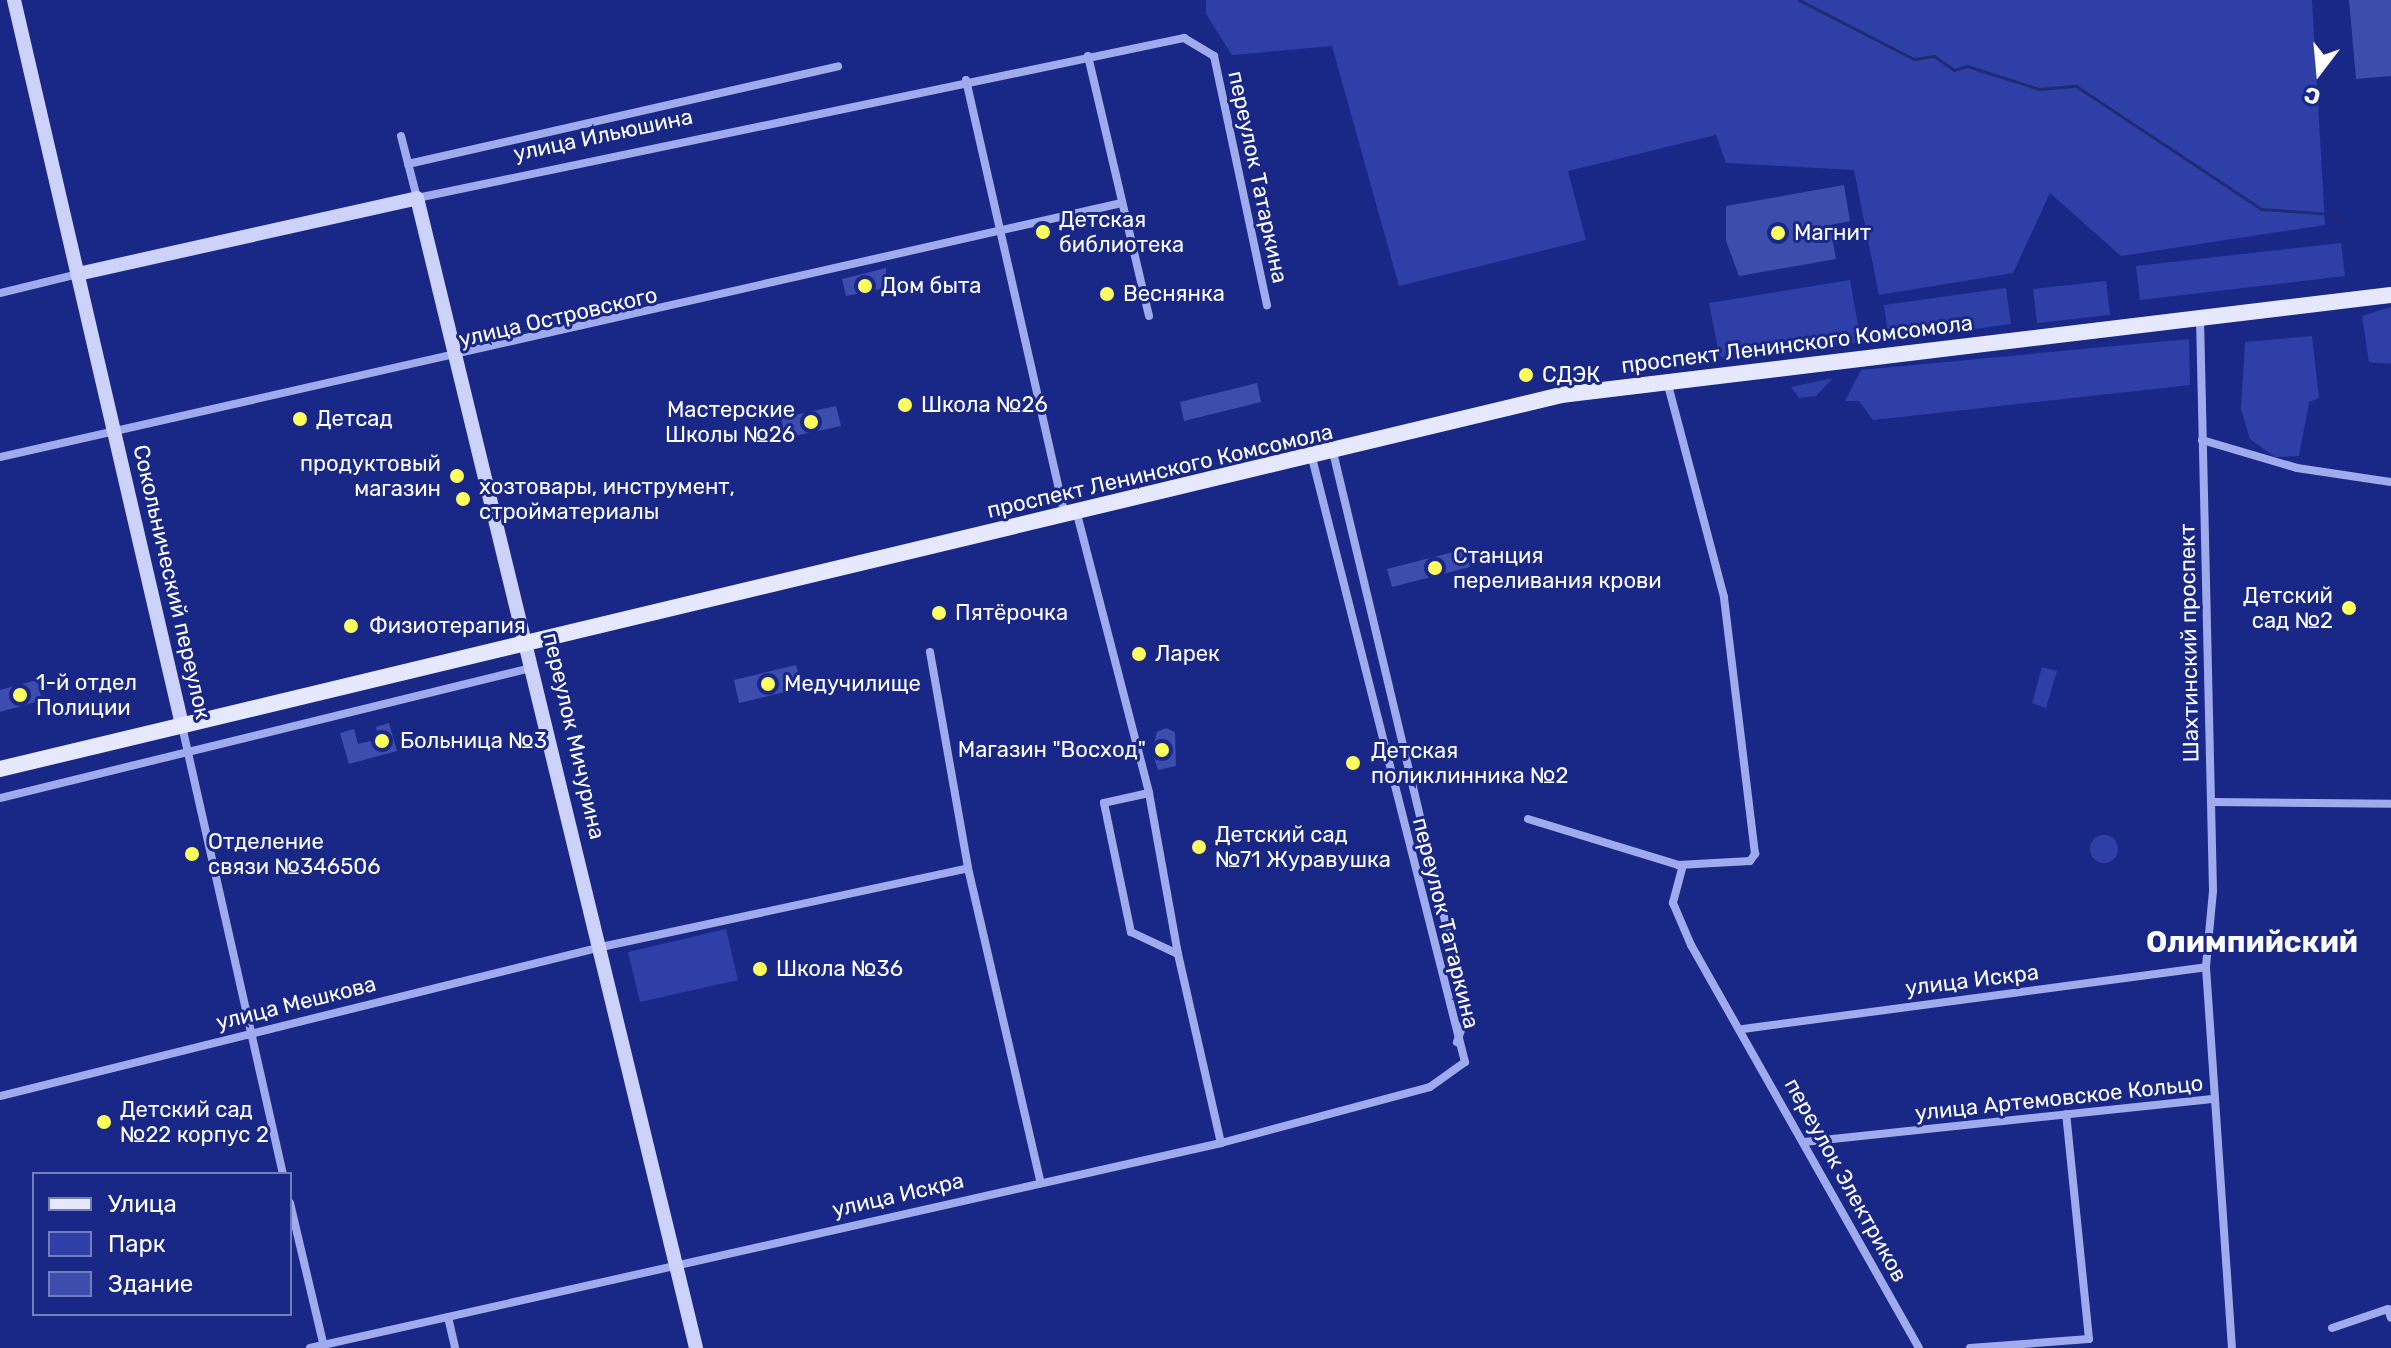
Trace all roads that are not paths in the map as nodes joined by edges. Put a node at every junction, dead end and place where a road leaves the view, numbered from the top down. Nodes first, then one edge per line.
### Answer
1 (14, 0) edge
2 (1088, 56) junction
3 (1214, 56) joint
4 (838, 66) dead end
5 (966, 80) junction
6 (401, 136) dead end
7 (408, 164) junction
8 (417, 198) junction
9 (1122, 203) junction
10 (1003, 234) junction
11 (78, 274) junction
12 (0, 293) edge
13 (2391, 295) edge
14 (1267, 305) dead end
15 (1149, 316) dead end
16 (2200, 318) junction
17 (457, 359) junction
18 (1667, 381) junction
19 (115, 432) junction
20 (2202, 440) junction
21 (1333, 452) junction
22 (0, 457) edge
23 (1312, 458) junction
24 (2391, 482) edge
25 (1071, 515) junction
26 (529, 642) junction
27 (930, 652) dead end
28 (535, 667) junction
29 (182, 725) junction
30 (188, 753) junction
31 (0, 769) edge
32 (1149, 793) junction
33 (0, 798) edge
34 (2212, 802) junction
35 (2391, 804) edge
36 (1528, 819) dead end
37 (1683, 865) junction
38 (968, 868) junction
39 (601, 947) junction
40 (1178, 954) junction
41 (2206, 967) junction
42 (1743, 1029) junction
43 (250, 1033) junction
44 (1457, 1043) junction
45 (0, 1096) edge
46 (2215, 1099) junction
47 (2066, 1114) junction
48 (1804, 1142) junction
49 (1221, 1143) junction
50 (283, 1172) edge
51 (1040, 1180) junction
52 (292, 1211) edge
53 (677, 1266) junction
54 (448, 1317) junction
55 (2391, 1318) edge
56 (2332, 1328) dead end
57 (324, 1346) edge
58 (310, 1348) edge
59 (455, 1348) edge
60 (696, 1348) edge
61 (1919, 1348) edge
62 (1970, 1348) edge
63 (2232, 1348) edge

1 - 11 street, Сокольнический переулок
2 - 3 street, улица Ильюшина
2 - 5 street, улица Ильюшина
2 - 9 street
3 - 14 street, переулок Татаркина
4 - 7 street
5 - 8 street, улица Ильюшина
5 - 10 street
6 - 7 street, переулок Мичурина
7 - 8 street, переулок Мичурина
8 - 11 street, улица Ильюшина
8 - 17 street, переулок Мичурина
9 - 10 street, улица Островского
9 - 15 street
10 - 17 street, улица Островского
10 - 25 street
11 - 12 street, улица Ильюшина
11 - 19 street, Сокольнический переулок
13 - 16 main road, проспект Ленинского Комсомола
16 - 18 main road, проспект Ленинского Комсомола
16 - 20 street, Шахтинский проспект
17 - 19 street, улица Островского
17 - 26 street, переулок Мичурина
18 - 21 main road, проспект Ленинского Комсомола
18 - 37 street
19 - 22 street, улица Островского
19 - 29 street, Сокольнический переулок
20 - 24 street
20 - 34 street, Шахтинский проспект
21 - 23 main road, проспект Ленинского Комсомола
21 - 44 street, переулок Татаркина
23 - 25 main road, проспект Ленинского Комсомола
23 - 44 street, переулок Татаркина
25 - 26 main road, проспект Ленинского Комсомола
25 - 32 street
26 - 28 street, переулок Мичурина
26 - 29 main road, проспект Ленинского Комсомола
27 - 38 street
28 - 30 street
28 - 39 street, переулок Мичурина
29 - 30 street, Сокольнический переулок
29 - 31 main road, проспект Ленинского Комсомола
30 - 33 street
30 - 43 street, Сокольнический переулок
32 - 40 street
32 - 40 street
34 - 35 street
34 - 41 street, Шахтинский проспект
36 - 37 street
37 - 42 street, переулок Электриков
38 - 39 street, улица Мешкова
38 - 51 street
39 - 43 street, улица Мешкова
39 - 53 street, переулок Мичурина
40 - 49 street
41 - 42 street, улица Искра
41 - 46 street, Шахтинский проспект
42 - 48 street, переулок Электриков
43 - 45 street, улица Мешкова
43 - 50 street, Сокольнический переулок
44 - 49 street, улица Искра
46 - 47 street, улица Артемовское Кольцо
46 - 63 street, улица Артемовское Кольцо
47 - 48 street, улица Артемовское Кольцо
47 - 62 street
48 - 61 street, переулок Электриков
49 - 51 street, улица Искра
51 - 53 street, улица Искра
52 - 57 street
53 - 54 street, улица Искра
53 - 60 street, переулок Мичурина
54 - 57 street, улица Искра
54 - 59 street
55 - 56 street
57 - 58 street, улица Искра

